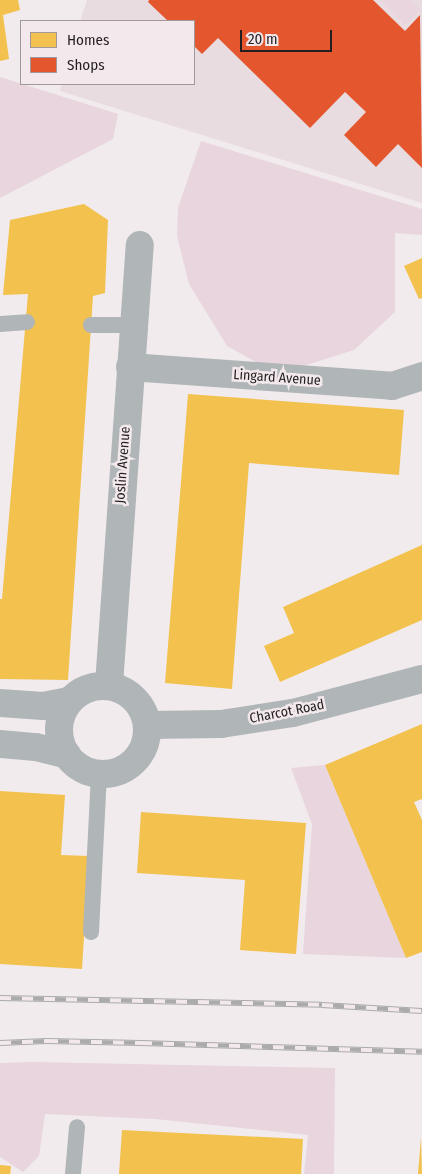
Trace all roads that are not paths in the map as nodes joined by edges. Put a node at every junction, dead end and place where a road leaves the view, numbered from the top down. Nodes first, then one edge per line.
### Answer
1 (140, 245) dead end
2 (27, 322) dead end
3 (0, 324) edge
4 (91, 325) dead end
5 (133, 325) junction
6 (130, 367) junction
7 (422, 376) edge
8 (422, 679) edge
9 (109, 685) junction
10 (69, 701) junction
11 (0, 703) edge
12 (148, 725) junction
13 (0, 744) edge
14 (66, 755) junction
15 (99, 775) junction
16 (91, 932) dead end
17 (77, 1127) dead end
18 (73, 1174) edge

1 - 5 street, Joslin Avenue
2 - 3 lane
4 - 5 lane
5 - 6 street, Joslin Avenue
6 - 7 street, Lingard Avenue
6 - 9 street, Joslin Avenue
8 - 12 street, Charcot Road
9 - 10 street
9 - 12 street
10 - 11 street
10 - 14 street
12 - 15 street
13 - 14 street
14 - 15 street
15 - 16 lane
17 - 18 lane

